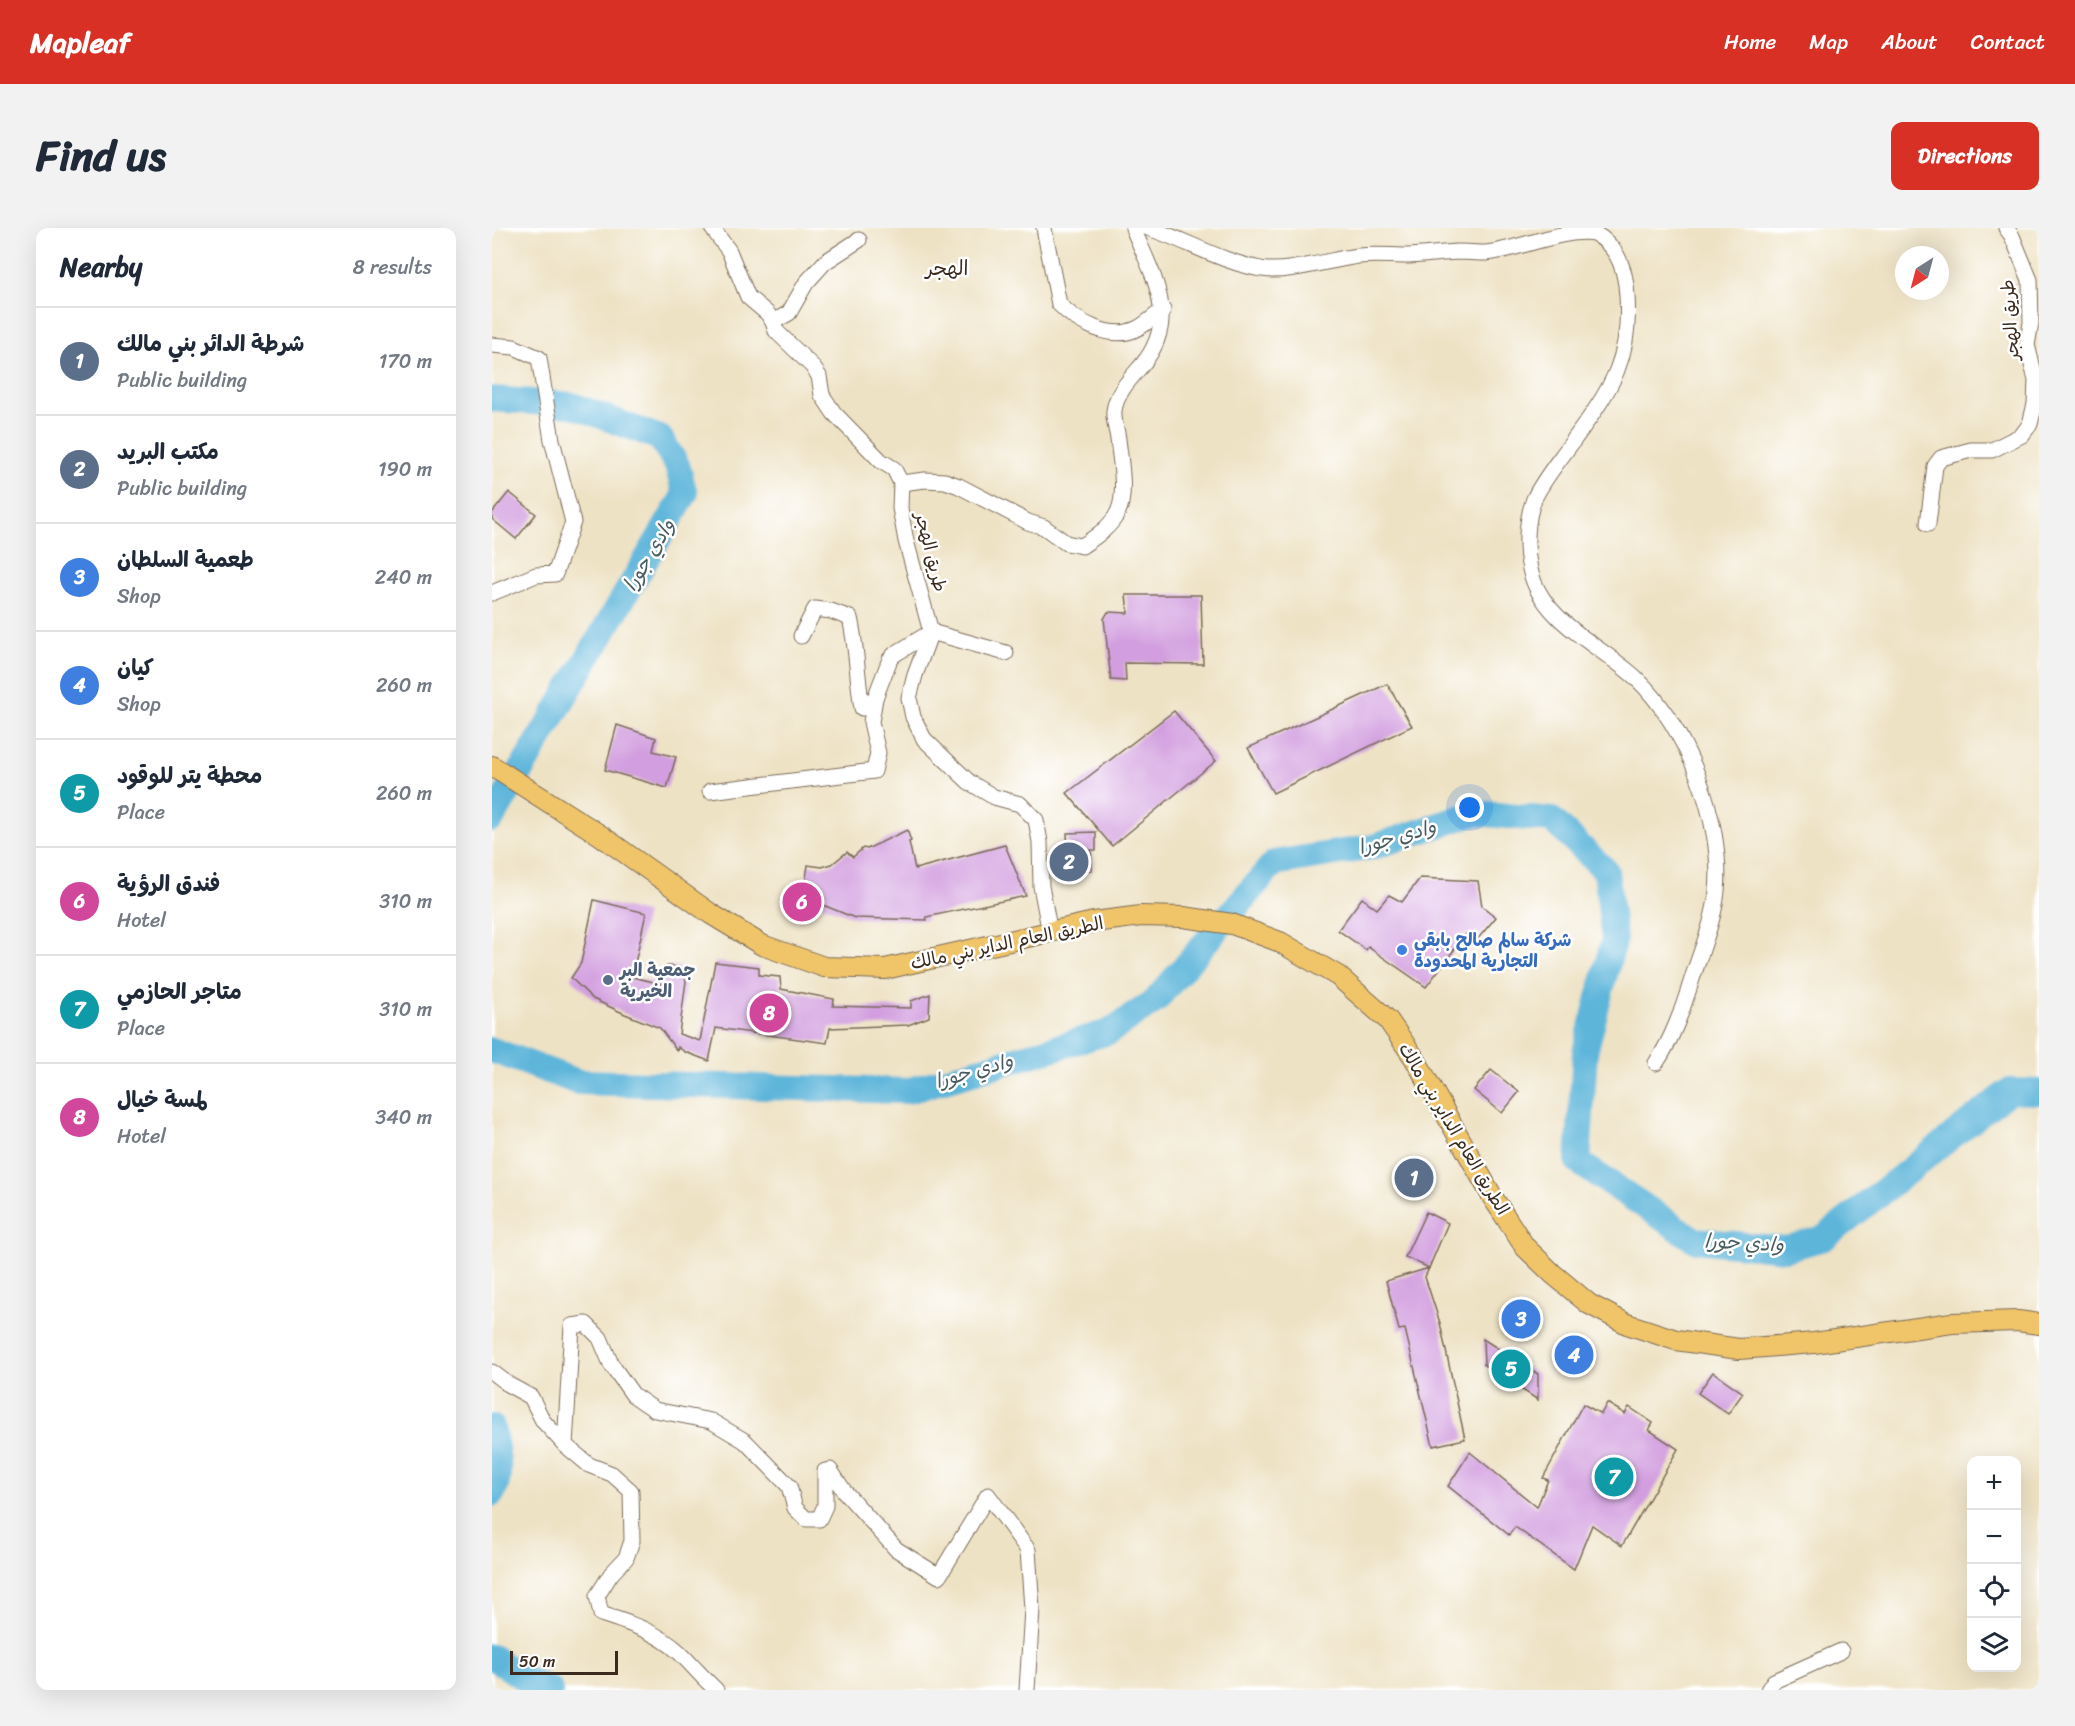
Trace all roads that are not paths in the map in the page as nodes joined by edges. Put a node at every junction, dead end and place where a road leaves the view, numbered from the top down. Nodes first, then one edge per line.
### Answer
1 (712, 228) edge
2 (1044, 228) edge
3 (1133, 228) edge
4 (1148, 228) edge
5 (2006, 228) edge
6 (859, 240) dead end
7 (1163, 310) junction
8 (773, 322) junction
9 (492, 345) edge
10 (900, 483) junction
11 (1928, 524) dead end
12 (492, 593) edge
13 (932, 633) junction
14 (801, 636) dead end
15 (1005, 653) dead end
16 (875, 698) junction
17 (492, 766) edge
18 (710, 791) dead end
19 (1050, 933) junction
20 (1656, 1063) dead end
21 (2039, 1324) edge
22 (492, 1372) edge
23 (565, 1444) junction
24 (1841, 1651) dead end
25 (716, 1690) edge
26 (1027, 1690) edge
27 (1768, 1690) edge

1 - 8 street
2 - 7 street
3 - 7 street
4 - 20 street
5 - 11 street, طريق الهجر
6 - 8 street
7 - 10 street
8 - 10 street
9 - 12 street
10 - 13 street, طريق الهجر
13 - 15 street
13 - 16 street
13 - 19 street
14 - 16 street
16 - 18 street
17 - 19 main road, الطريق العام الداير بني مالك
19 - 21 main road, الطريق العام الداير بني مالك
22 - 23 street
23 - 25 street
23 - 26 street
24 - 27 street

